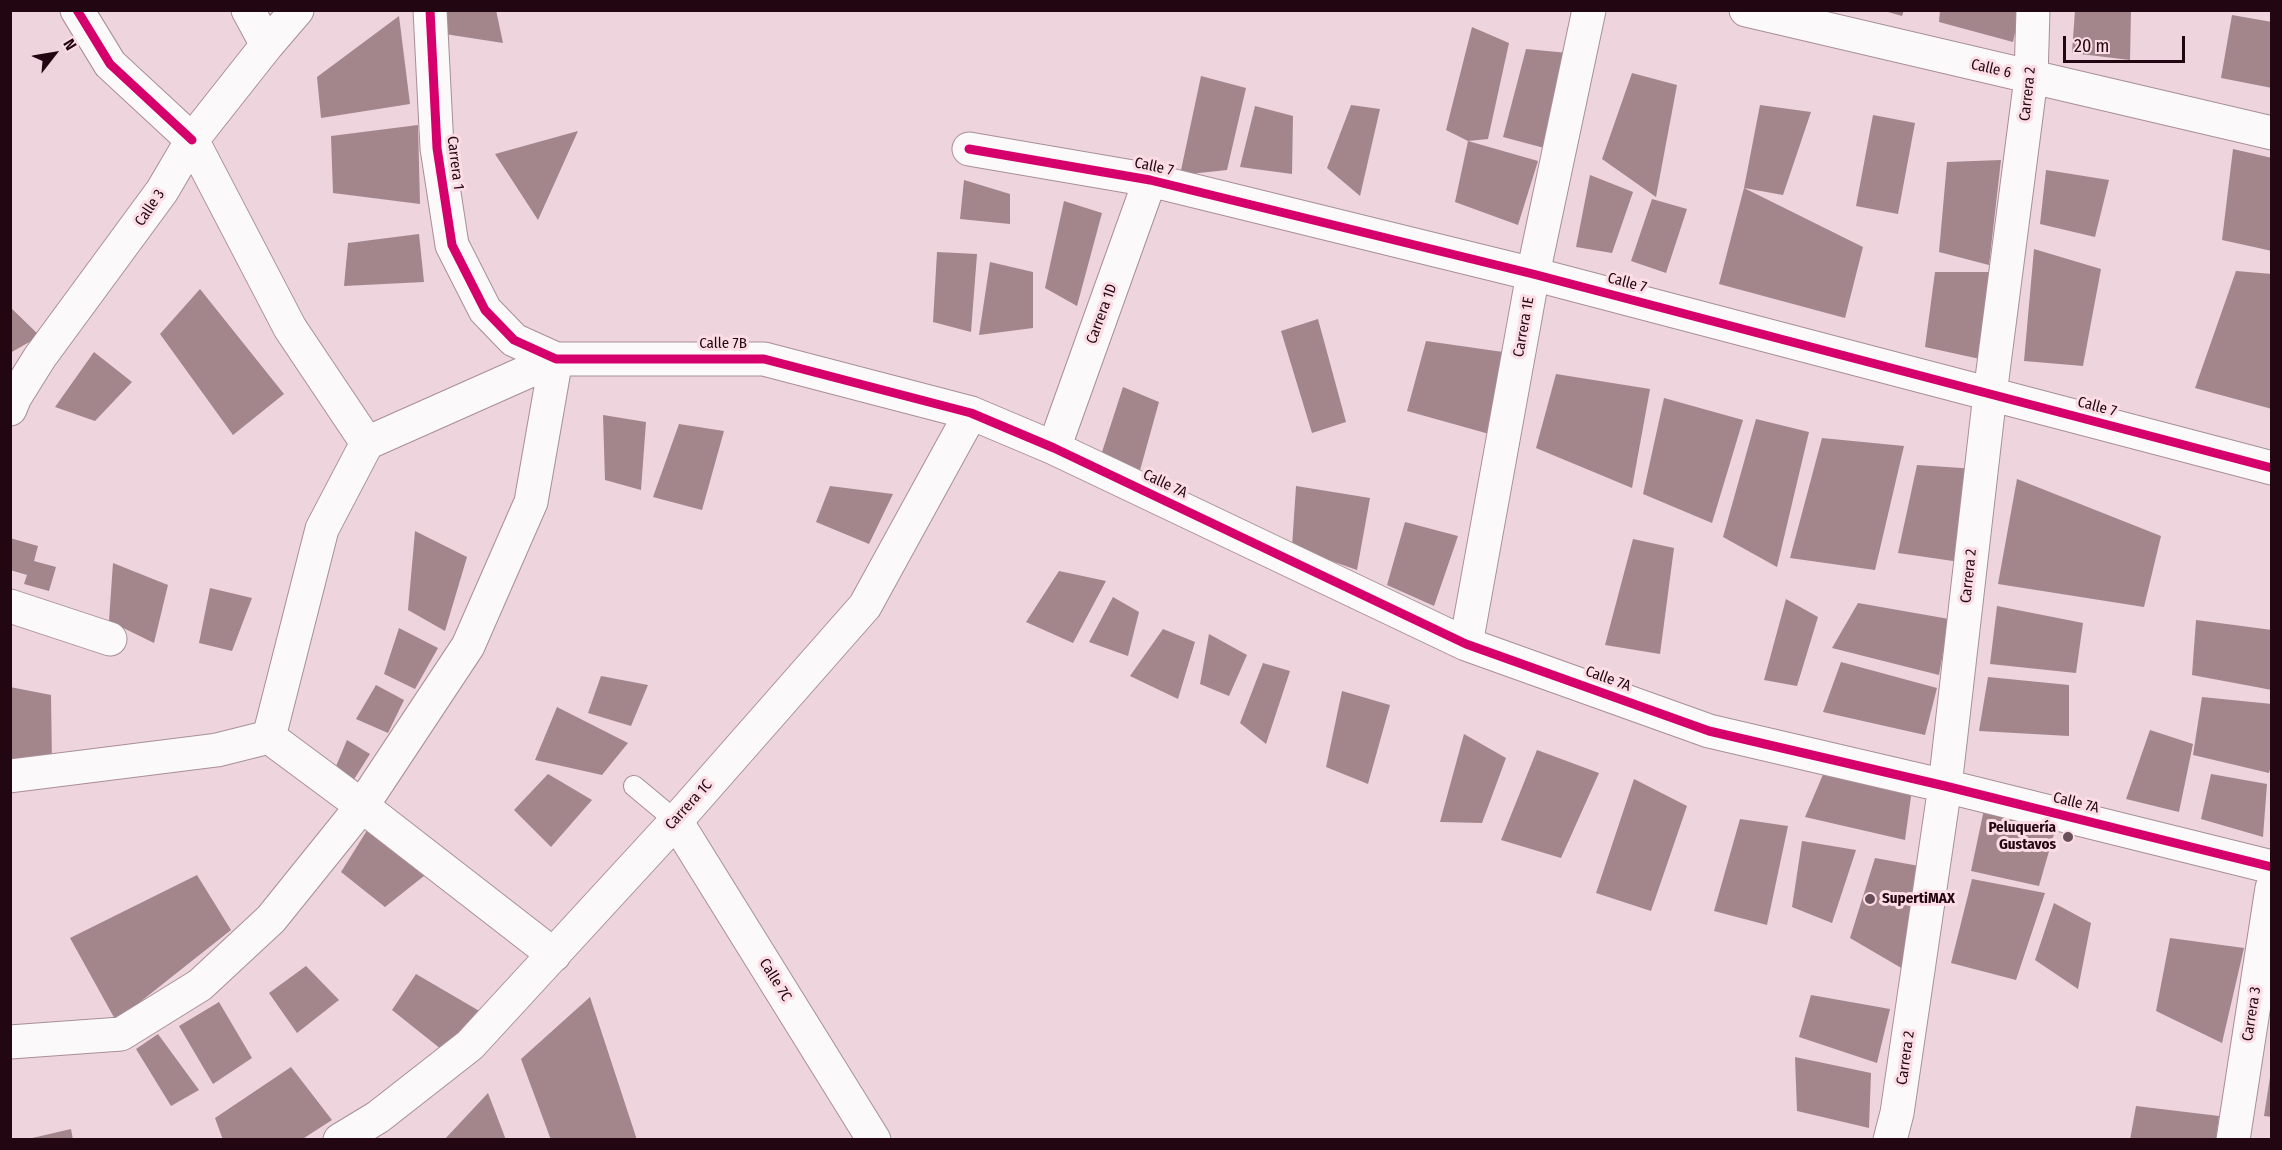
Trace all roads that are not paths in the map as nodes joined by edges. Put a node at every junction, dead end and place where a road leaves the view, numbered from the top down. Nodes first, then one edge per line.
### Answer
1 (77, 10) edge
2 (248, 10) edge
3 (297, 10) edge
4 (430, 10) edge
5 (1589, 10) edge
6 (1746, 10) edge
7 (2034, 10) edge
8 (267, 45) junction
9 (2031, 78) junction
10 (2271, 133) edge
11 (192, 140) junction
12 (969, 149) dead end
13 (1150, 180) junction
14 (1533, 274) junction
15 (485, 310) joint
16 (556, 359) junction
17 (1990, 394) junction
18 (10, 409) edge
19 (971, 413) junction
20 (367, 442) junction
21 (1054, 448) junction
22 (2271, 468) edge
23 (10, 606) edge
24 (110, 639) dead end
25 (1466, 644) junction
26 (269, 737) junction
27 (10, 776) edge
28 (634, 786) dead end
29 (1946, 786) junction
30 (362, 806) junction
31 (675, 821) junction
32 (2271, 867) edge
33 (2271, 888) edge
34 (554, 955) junction
35 (10, 1042) edge
36 (340, 1140) edge
37 (874, 1140) edge
38 (1890, 1140) edge
39 (2233, 1140) edge

1 - 11 street
2 - 8 street
3 - 8 street, Calle 3
4 - 15 street, Carrera 1
5 - 14 street, Carrera 1E
6 - 9 street, Calle 6
7 - 9 street, Carrera 2
8 - 11 street, Calle 3
9 - 10 street, Calle 6
9 - 17 street, Carrera 2
11 - 18 street, Calle 3
11 - 20 street
12 - 13 street, Calle 7
13 - 14 street, Calle 7
13 - 21 street, Carrera 1D
14 - 17 street, Calle 7
14 - 25 street, Carrera 1E
15 - 16 street, Calle 7B
16 - 19 street, Calle 7B
16 - 20 street
16 - 30 street
17 - 22 street, Calle 7
17 - 29 street, Carrera 2
19 - 21 street, Calle 7A
19 - 31 street, Carrera 1C
20 - 26 street
21 - 25 street, Calle 7A
23 - 24 street
25 - 29 street, Calle 7A
26 - 27 street
26 - 30 street
28 - 31 lane
29 - 32 street, Calle 7A
29 - 38 street, Carrera 2
30 - 34 street
30 - 35 street
31 - 34 street, Carrera 1C
31 - 37 street, Calle 7C
33 - 39 street, Carrera 3
34 - 36 street, Carrera 1C

